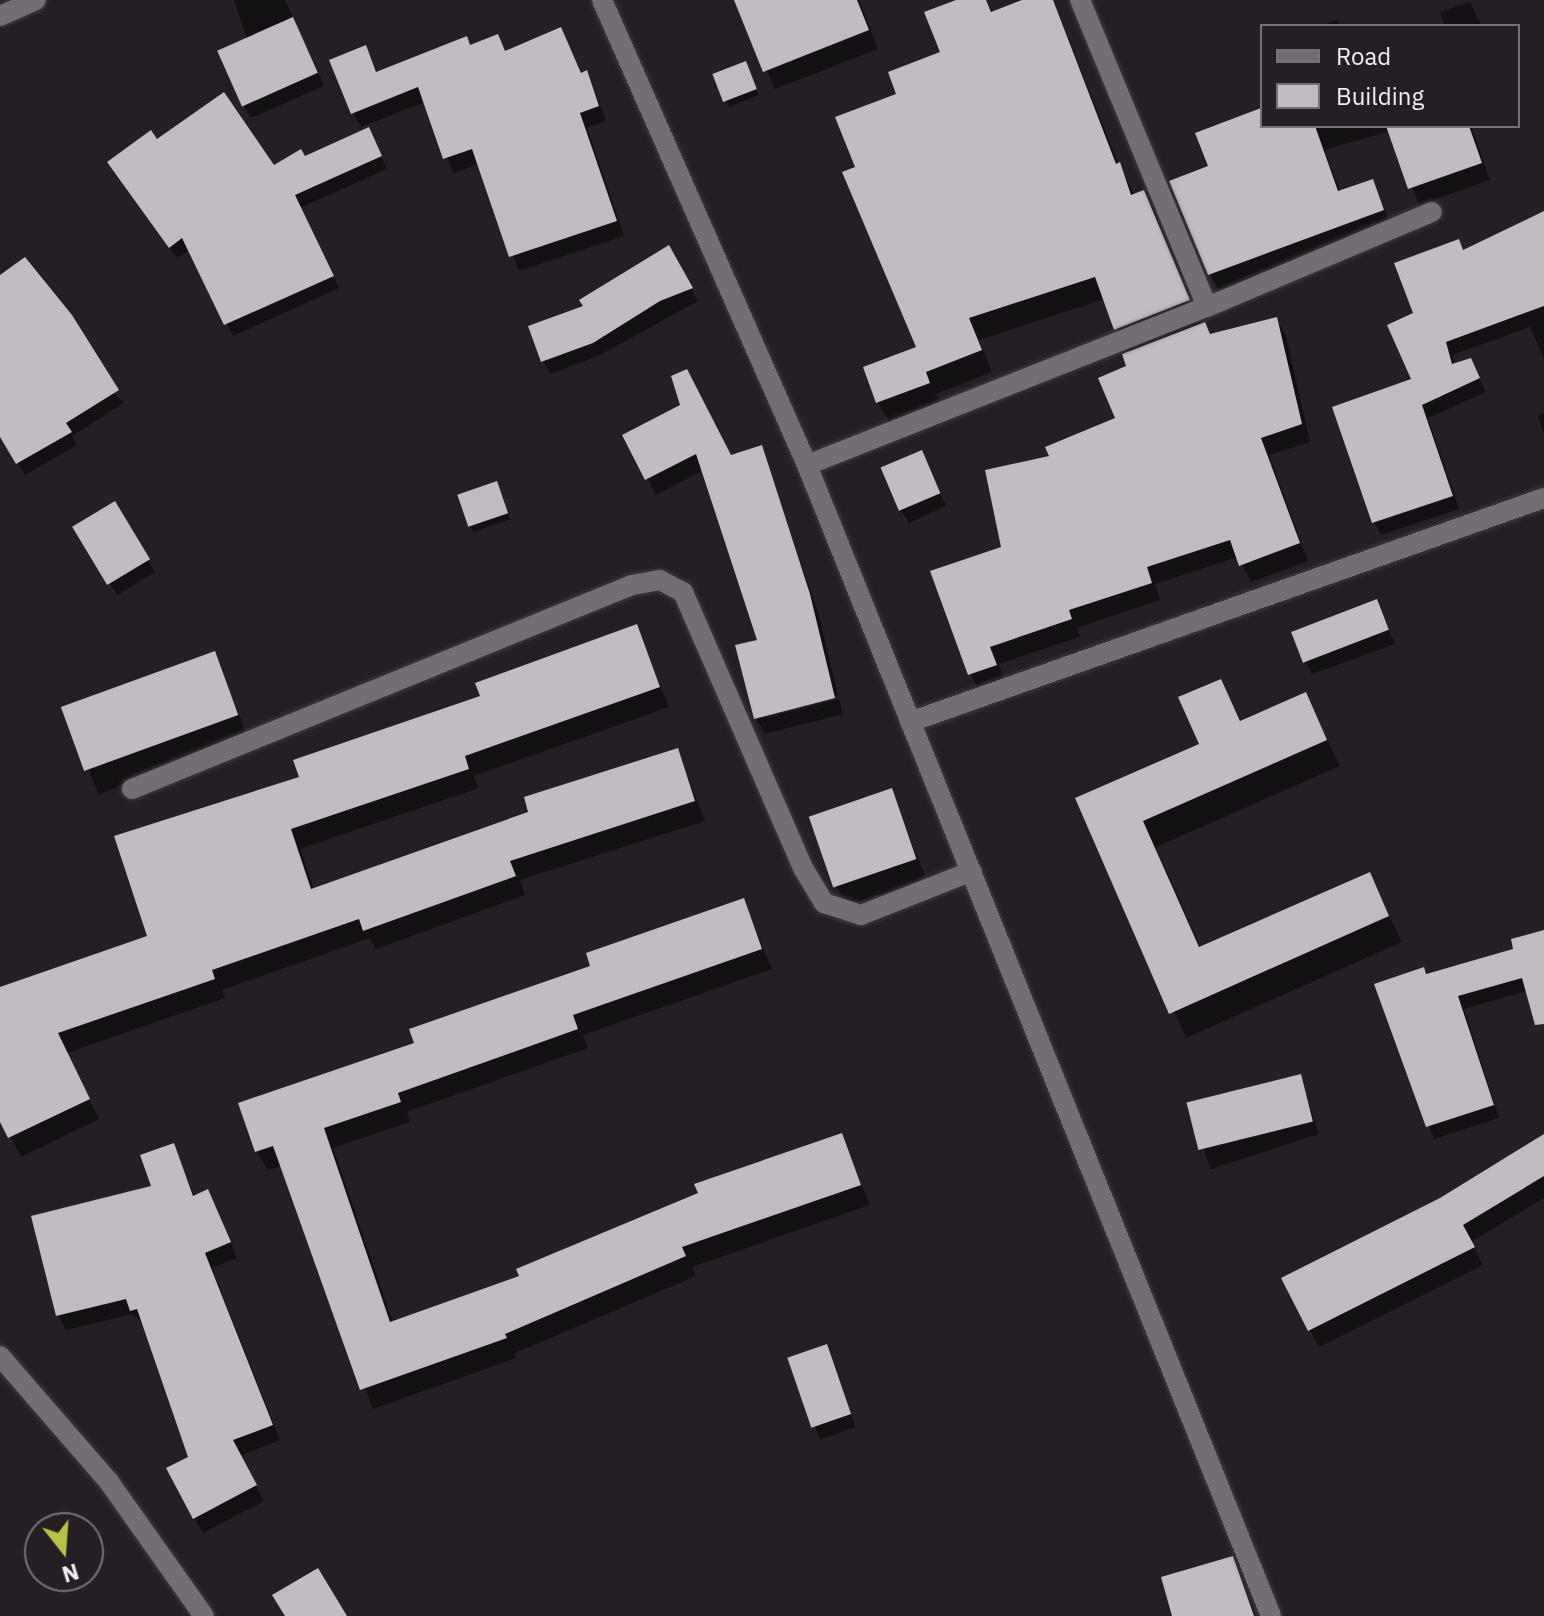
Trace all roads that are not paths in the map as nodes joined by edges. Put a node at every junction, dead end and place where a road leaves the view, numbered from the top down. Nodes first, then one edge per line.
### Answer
1 (36, 0) edge
2 (602, 0) edge
3 (1080, 0) edge
4 (0, 16) edge
5 (1432, 212) dead end
6 (1207, 307) junction
7 (807, 465) junction
8 (1544, 498) edge
9 (910, 722) junction
10 (132, 789) dead end
11 (972, 871) junction
12 (0, 1356) edge
13 (204, 1616) edge
14 (1271, 1616) edge

1 - 4 street
2 - 7 street
3 - 6 street
5 - 6 street
6 - 7 street
7 - 9 street
8 - 9 street
9 - 11 street
10 - 11 street
11 - 14 street
12 - 13 street

